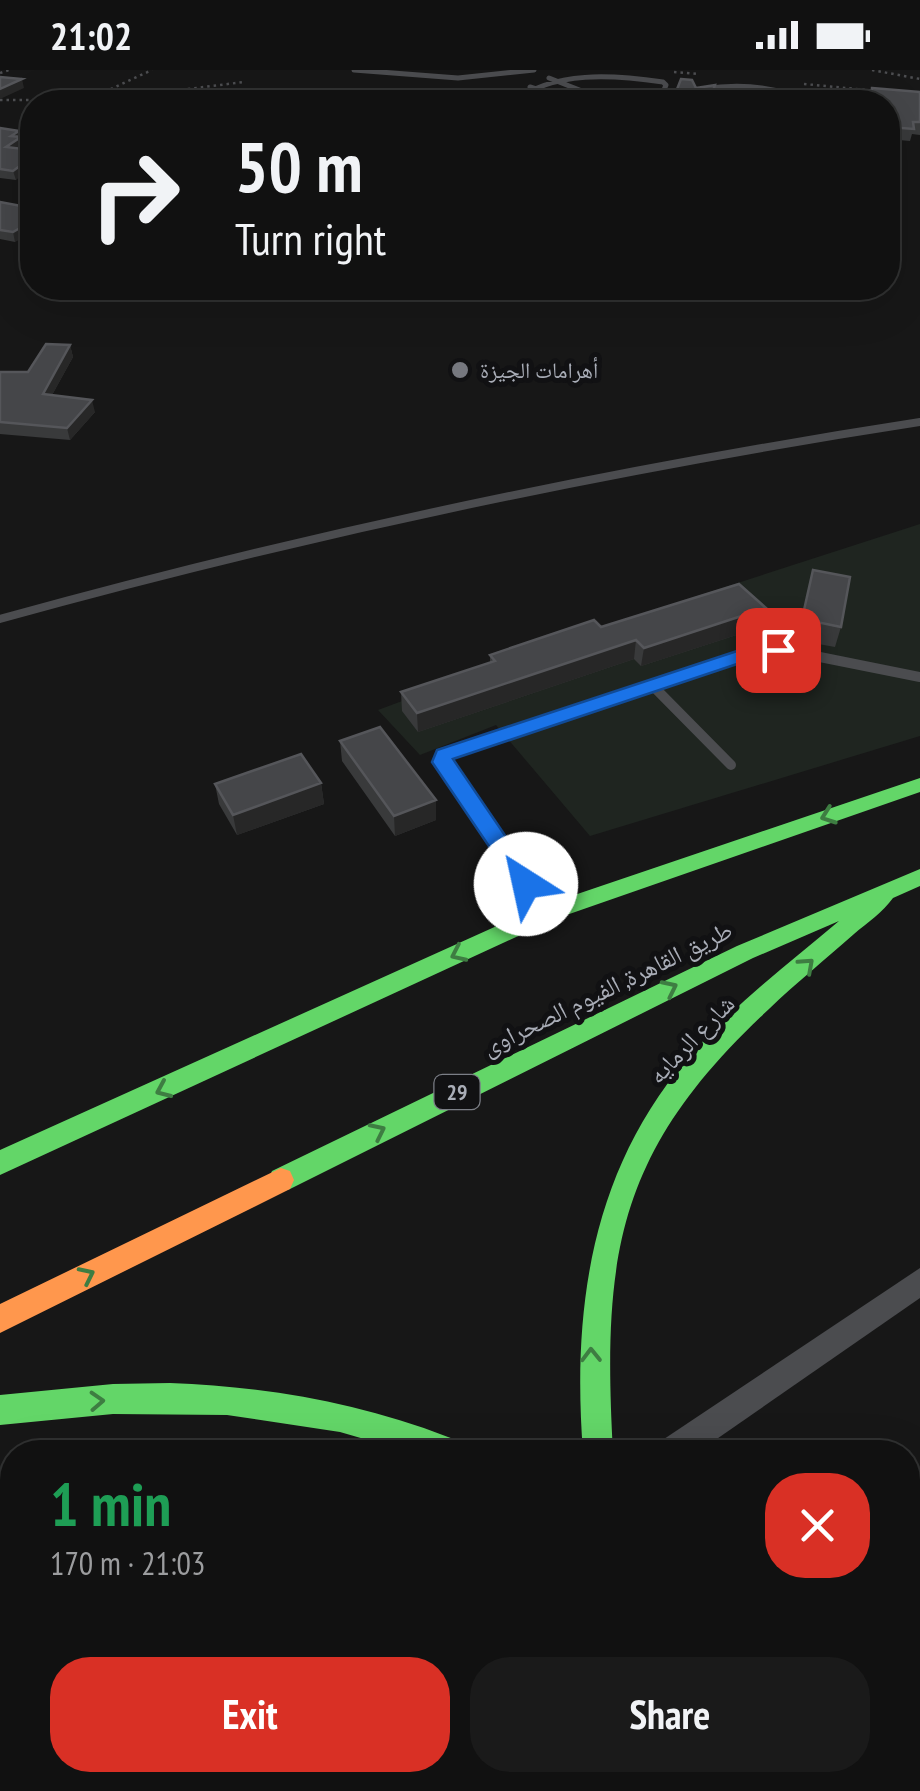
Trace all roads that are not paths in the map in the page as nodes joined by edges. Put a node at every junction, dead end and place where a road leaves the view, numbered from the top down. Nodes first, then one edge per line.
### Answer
1 (354, 70) edge
2 (534, 70) edge
3 (501, 76) junction
4 (549, 78) junction
5 (529, 86) junction
6 (525, 90) edge
7 (540, 90) edge
8 (579, 90) edge
9 (664, 90) edge
10 (703, 90) edge
11 (762, 90) edge
12 (920, 422) edge
13 (0, 619) edge
14 (920, 677) edge
15 (652, 686) junction
16 (730, 765) dead end
17 (920, 784) edge
18 (920, 877) edge
19 (892, 888) junction
20 (547, 913) junction
21 (0, 1163) edge
22 (920, 1282) edge
23 (0, 1319) edge
24 (0, 1410) edge
25 (421, 1440) edge
26 (597, 1440) edge
27 (690, 1440) edge

1 - 3 lane
2 - 3 lane
3 - 5 lane
4 - 5 lane
4 - 8 lane
4 - 9 lane
5 - 6 lane
5 - 7 lane
10 - 11 lane
12 - 13 lane
14 - 15 lane
15 - 16 lane
15 - 20 lane
17 -> 20 main road
18 - 19 main road, طريق القاهرة, الفيوم الصحراوى / 29
23 -> 19 main road, طريق القاهرة, الفيوم الصحراوى / 29
26 -> 19 main road, شارع الرمايه
20 -> 21 main road
22 - 27 street
24 -> 25 main road

